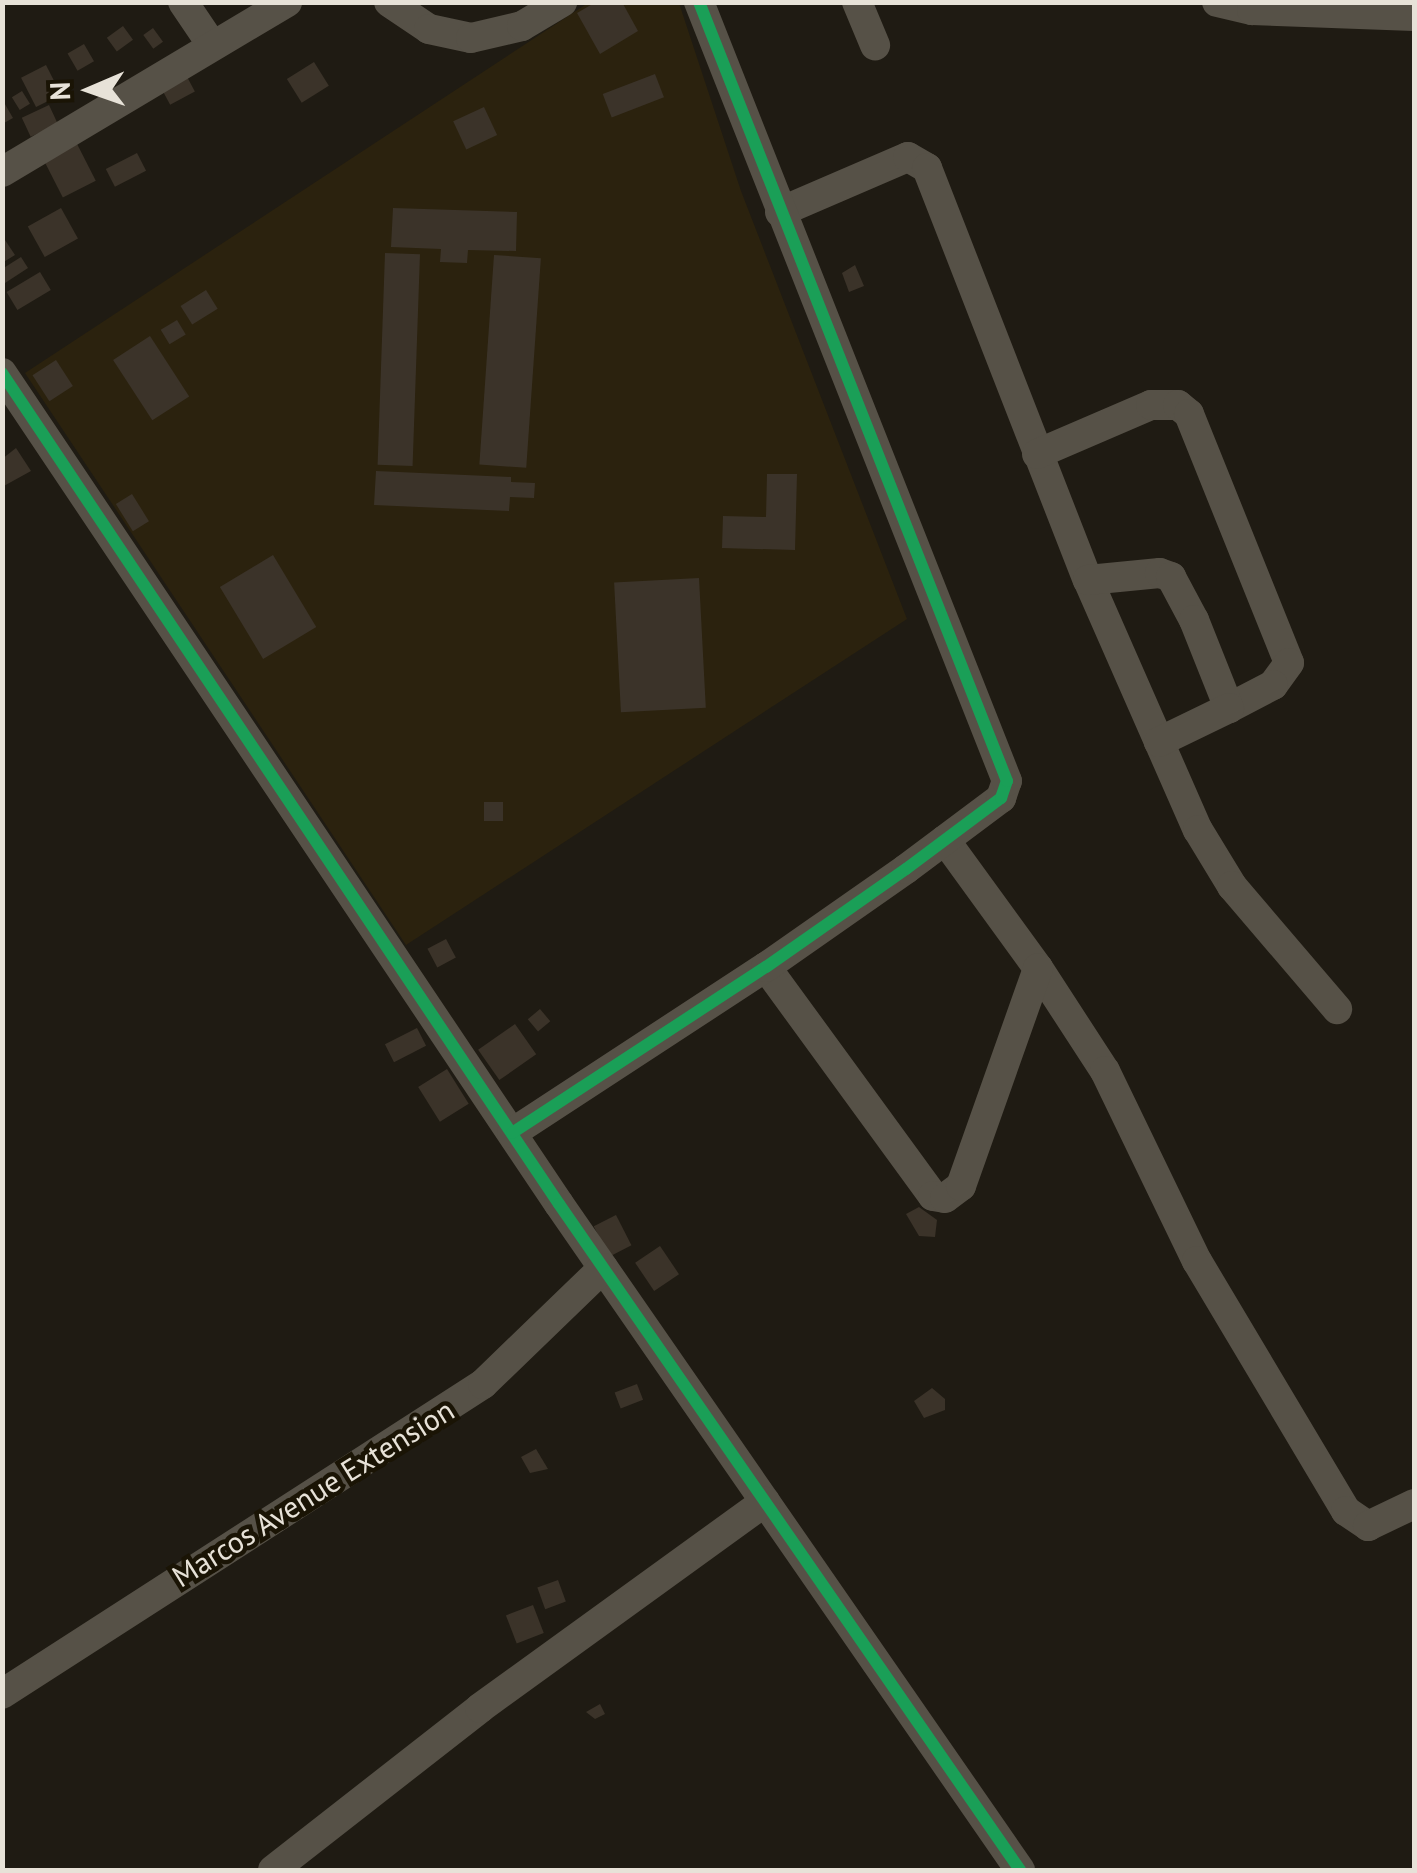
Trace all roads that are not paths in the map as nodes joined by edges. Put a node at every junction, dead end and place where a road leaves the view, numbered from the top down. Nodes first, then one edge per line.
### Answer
1 (183, 2) edge
2 (286, 2) edge
3 (389, 2) edge
4 (562, 2) edge
5 (698, 2) edge
6 (858, 2) edge
7 (1217, 2) edge
8 (1414, 16) edge
9 (875, 44) dead end
10 (212, 46) junction
11 (2, 172) edge
12 (780, 212) junction
13 (3, 375) edge
14 (1036, 454) junction
15 (1088, 580) junction
16 (1229, 708) junction
17 (1159, 742) junction
18 (945, 840) junction
19 (766, 967) junction
20 (1038, 968) junction
21 (1337, 1009) dead end
22 (512, 1133) junction
23 (603, 1268) junction
24 (765, 1502) junction
25 (1414, 1504) edge
26 (2, 1694) edge
27 (273, 1870) edge
28 (1020, 1870) edge

1 - 10 street
2 - 10 street
3 - 4 street
5 - 12 street
6 - 9 street
7 - 8 street
10 - 11 street
12 - 14 street
12 - 18 street
13 - 22 street
14 - 15 street
14 - 16 street
15 - 16 street
15 - 17 street
16 - 17 street
17 - 21 street
18 - 19 street
18 - 20 street
19 - 20 street
19 - 22 street
20 - 25 street
22 - 23 street
23 - 24 street
23 - 26 street, Marcos Avenue Extension
24 - 27 street
24 - 28 street

